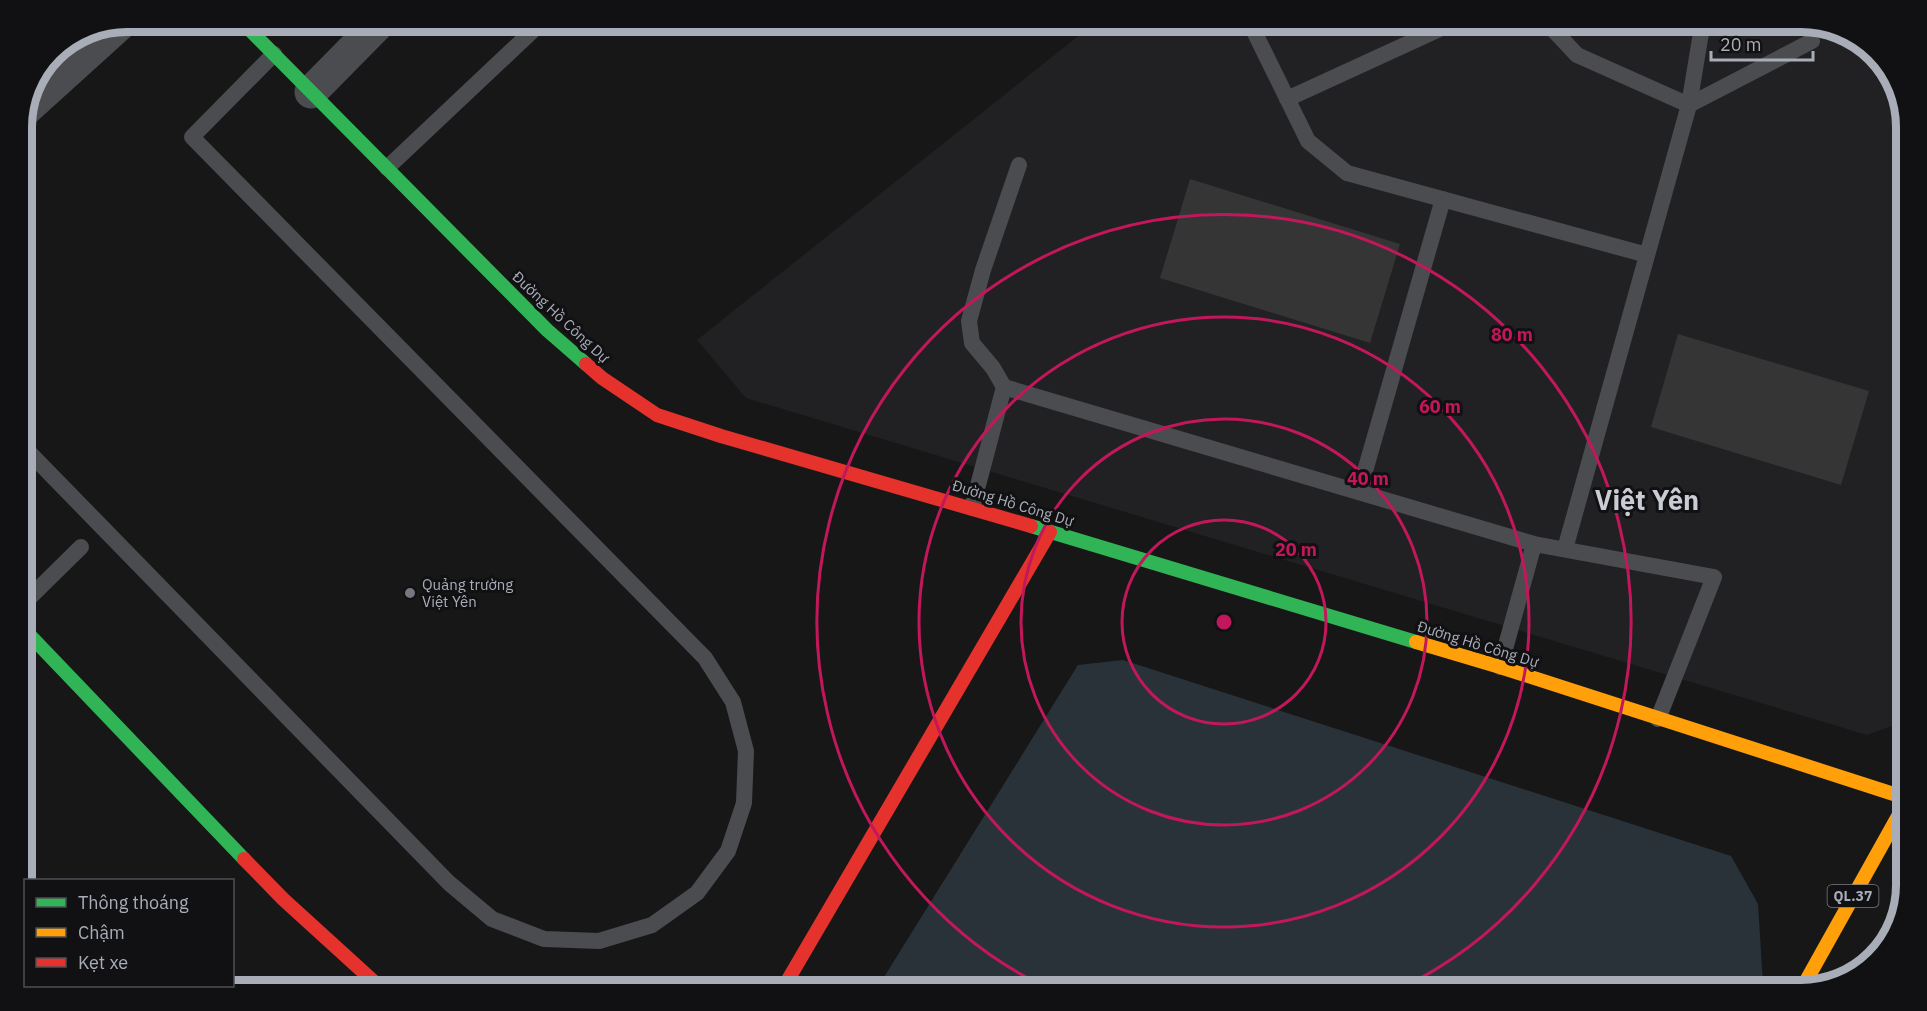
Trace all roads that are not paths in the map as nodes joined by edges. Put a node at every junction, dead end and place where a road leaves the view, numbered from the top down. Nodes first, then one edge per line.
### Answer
1 (252, 32) edge
2 (370, 32) edge
3 (531, 32) edge
4 (1254, 32) edge
5 (1433, 32) edge
6 (1555, 32) edge
7 (1701, 32) edge
8 (110, 33) edge
9 (1812, 41) dead end
10 (274, 54) junction
11 (311, 92) junction
12 (1287, 99) junction
13 (36, 100) edge
14 (1689, 105) junction
15 (1019, 165) dead end
16 (387, 168) junction
17 (1443, 199) junction
18 (1647, 255) junction
19 (1004, 387) junction
20 (32, 455) edge
21 (1359, 492) junction
22 (972, 508) junction
23 (1050, 532) junction
24 (1534, 544) junction
25 (81, 547) dead end
26 (1565, 549) junction
27 (32, 595) edge
28 (32, 637) edge
29 (1500, 668) junction
30 (1658, 718) junction
31 (1896, 797) edge
32 (1896, 818) edge
33 (372, 980) edge
34 (789, 980) edge
35 (1807, 980) edge

1 - 10 main road, Đường Hồ Công Dự
2 - 11 street
3 - 16 lane
4 - 12 lane
5 - 12 lane
6 - 14 lane
7 - 14 lane
8 - 13 street
9 - 14 lane
10 - 11 main road, Đường Hồ Công Dự
10 - 20 lane
11 - 16 main road, Đường Hồ Công Dự
12 - 17 lane
14 - 18 lane
15 - 19 lane
16 - 22 main road, Đường Hồ Công Dự
17 - 18 lane
17 - 21 lane
18 - 26 lane
19 - 21 lane
19 - 22 lane
21 - 24 lane
22 - 23 main road, Đường Hồ Công Dự
23 - 29 main road, Đường Hồ Công Dự
23 - 34 main road
24 - 26 lane
24 - 29 lane
25 - 27 lane
26 - 30 lane
28 - 33 main road
29 - 30 main road, Đường Hồ Công Dự
30 - 31 main road, Đường Hồ Công Dự
32 - 35 main road, QL.37

